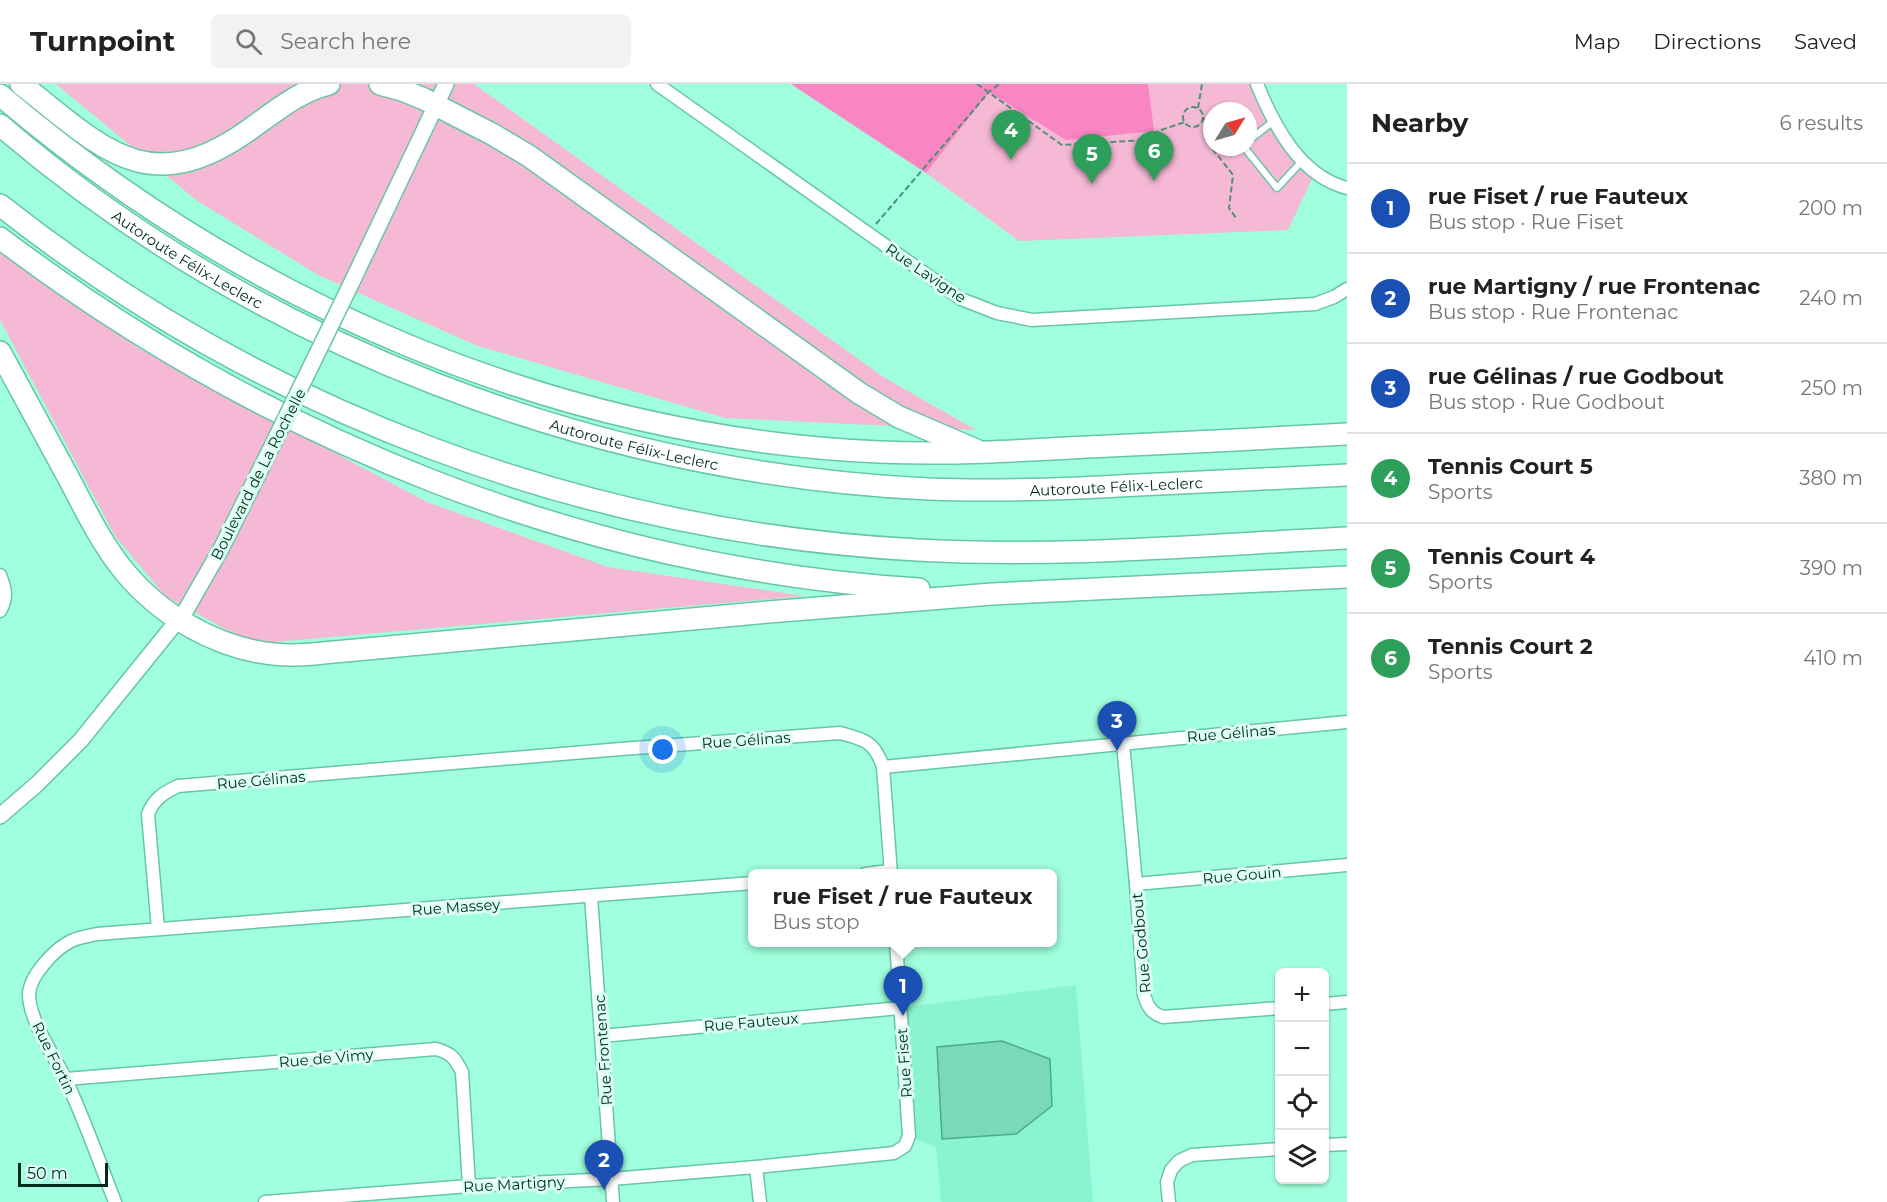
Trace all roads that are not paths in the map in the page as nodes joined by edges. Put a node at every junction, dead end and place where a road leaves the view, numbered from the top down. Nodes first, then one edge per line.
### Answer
1 (21, 84) edge
2 (329, 84) edge
3 (380, 84) edge
4 (446, 84) edge
5 (657, 84) edge
6 (1257, 84) edge
7 (0, 95) edge
8 (437, 106) junction
9 (1274, 121) junction
10 (0, 124) edge
11 (1257, 134) edge
12 (1251, 156) edge
13 (1303, 161) junction
14 (1347, 189) edge
15 (0, 205) edge
16 (0, 238) edge
17 (1347, 289) edge
18 (0, 352) edge
19 (1347, 434) edge
20 (982, 453) junction
21 (1347, 475) edge
22 (1347, 538) edge
23 (0, 575) edge
24 (1347, 577) edge
25 (992, 594) junction
26 (0, 610) edge
27 (178, 620) junction
28 (1347, 722) edge
29 (1123, 743) junction
30 (883, 767) junction
31 (0, 816) edge
32 (1347, 865) edge
33 (890, 869) edge
34 (748, 883) edge
35 (1136, 884) junction
36 (591, 897) junction
37 (158, 929) junction
38 (896, 947) edge
39 (1347, 1002) edge
40 (1329, 1004) edge
41 (900, 1008) junction
42 (1275, 1008) edge
43 (602, 1036) junction
44 (66, 1079) junction
45 (1347, 1144) edge
46 (1329, 1145) edge
47 (905, 1146) joint
48 (1275, 1149) edge
49 (756, 1167) junction
50 (611, 1179) junction
51 (469, 1186) junction
52 (115, 1202) edge
53 (265, 1202) edge
54 (613, 1202) edge
55 (760, 1202) edge
56 (1169, 1202) edge

1 - 2 highway
3 - 8 highway
4 - 8 street, Boulevard de La Rochelle
5 - 17 street, Rue Lavigne
6 - 9 street
7 - 20 highway
8 - 20 highway
8 - 27 street, Boulevard de La Rochelle, bridge
9 - 11 lane
9 - 13 street
10 - 21 highway, Autoroute Félix-Leclerc
12 - 13 lane
13 - 14 street
15 - 22 highway
16 - 25 highway
18 - 27 highway
19 - 20 highway
23 - 26 street
24 - 25 highway
25 - 27 highway
27 - 31 street, Boulevard de La Rochelle
28 - 29 street, Rue Gélinas
29 - 30 street, Rue Gélinas
29 - 35 street, Rue Godbout
30 - 33 street
30 - 37 street, Rue Gélinas
32 - 35 street, Rue Gouin
34 - 36 street, Rue Massey
35 - 42 street, Rue Godbout
36 - 37 street, Rue Massey
36 - 43 street, Rue Frontenac
37 - 44 street, Rue Fortin
38 - 41 street, Rue Fiset
39 - 40 street
41 - 43 street, Rue Fauteux
41 - 47 street, Rue Fiset
43 - 50 street, Rue Frontenac
44 - 51 street, Rue de Vimy
44 - 52 street, Rue Fortin
45 - 46 street
47 - 49 street, Rue Martigny
48 - 56 street
49 - 50 street, Rue Martigny
49 - 55 street
50 - 51 street, Rue Martigny
50 - 54 street, Rue Frontenac
51 - 53 street, Rue Martigny

